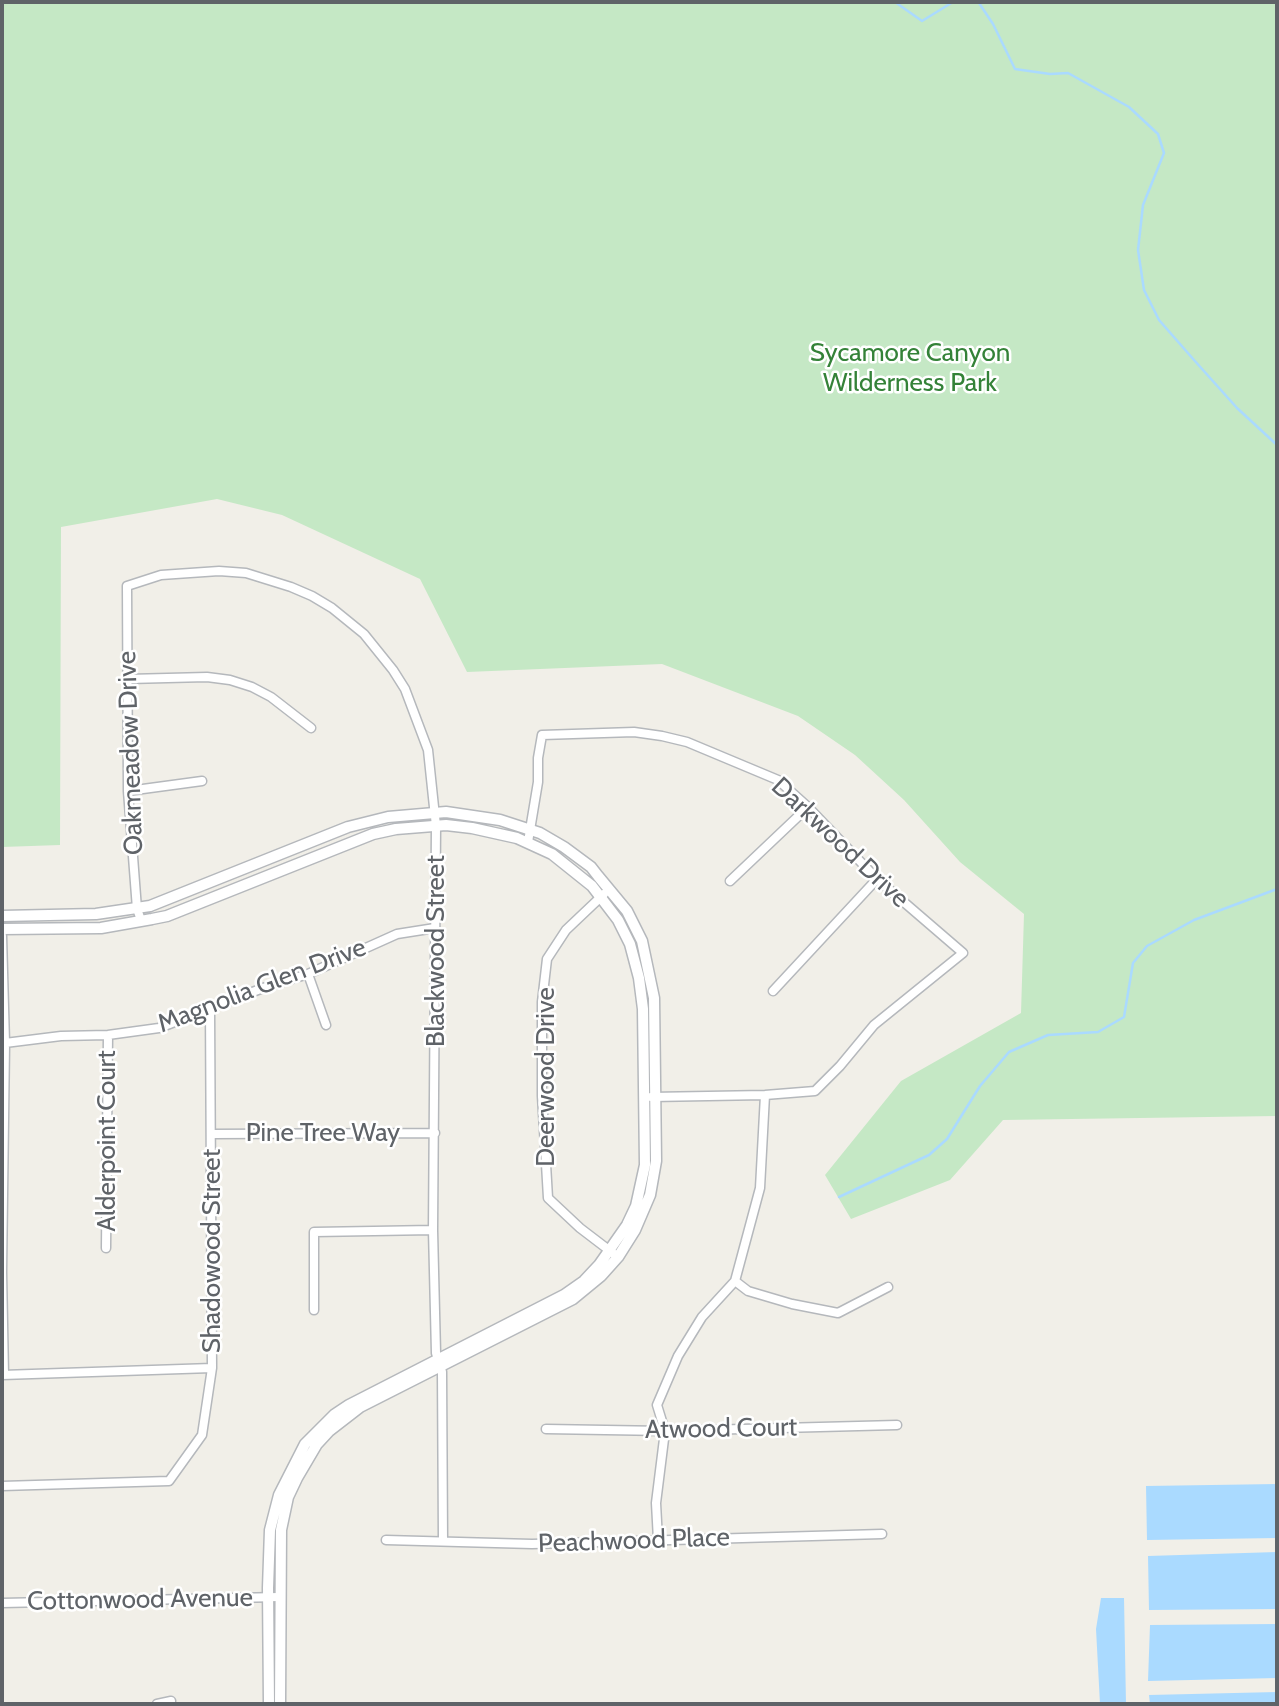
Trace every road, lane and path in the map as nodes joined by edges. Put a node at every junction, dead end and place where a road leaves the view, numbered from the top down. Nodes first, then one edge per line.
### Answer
1 (127, 586) joint
2 (128, 679) junction
3 (311, 728) dead end
4 (202, 781) dead end
5 (128, 791) junction
6 (808, 807) junction
7 (435, 813) junction
8 (436, 826) junction
9 (531, 831) junction
10 (528, 842) junction
11 (877, 879) junction
12 (730, 881) dead end
13 (605, 893) junction
14 (137, 909) junction
15 (2, 916) edge
16 (141, 920) junction
17 (435, 928) junction
18 (2, 929) edge
19 (2, 936) edge
20 (308, 974) junction
21 (773, 992) dead end
22 (210, 1009) junction
23 (326, 1026) dead end
24 (108, 1035) junction
25 (5, 1043) junction
26 (765, 1095) junction
27 (650, 1097) junction
28 (435, 1133) junction
29 (211, 1134) junction
30 (433, 1230) junction
31 (106, 1248) dead end
32 (614, 1254) junction
33 (2, 1272) edge
34 (735, 1281) junction
35 (888, 1287) dead end
36 (314, 1310) dead end
37 (439, 1363) junction
38 (212, 1368) junction
39 (3, 1375) edge
40 (897, 1425) dead end
41 (546, 1429) dead end
42 (665, 1431) junction
43 (2, 1486) edge
44 (883, 1534) dead end
45 (386, 1540) dead end
46 (658, 1540) junction
47 (443, 1541) junction
48 (274, 1597) junction
49 (2, 1603) edge
50 (171, 1701) dead end
51 (157, 1704) edge
52 (269, 1704) edge
53 (280, 1704) edge

1 - 2 street, Oakmeadow Drive
1 - 7 street, Blackwood Street
2 - 3 street
2 - 5 street, Oakmeadow Drive
4 - 5 street
5 - 14 street, Oakmeadow Drive
6 - 9 street, Darkwood Drive
6 - 11 street, Darkwood Drive
6 - 12 street
7 - 8 street, Blackwood Street
7 - 9 street
7 - 14 street
8 - 10 street
8 - 16 street
8 - 17 street, Blackwood Street
9 - 10 street
9 - 13 street
10 - 13 street
11 - 21 street
11 - 26 street, Darkwood Drive
13 - 27 street
13 - 32 street, Deerwood Drive
14 - 15 street
14 - 16 street, Oakmeadow Drive
16 - 18 street
17 - 20 street, Magnolia Glen Drive
17 - 28 street, Blackwood Street
19 - 25 street
20 - 22 street, Magnolia Glen Drive
20 - 23 street
22 - 24 street, Magnolia Glen Drive
22 - 29 street, Shadowood Street
24 - 25 street, Magnolia Glen Drive
24 - 31 street, Alderpoint Court
25 - 33 street
26 - 27 street
26 - 34 street
27 - 32 street
28 - 29 street, Pine Tree Way
28 - 30 street, Blackwood Street
29 - 38 street, Shadowood Street
30 - 36 street
30 - 37 street, Blackwood Street
32 - 37 street
33 - 39 street
34 - 35 street
34 - 42 street
37 - 47 street, Blackwood Street
37 - 48 street
38 - 39 street
38 - 43 street, Shadowood Street
40 - 42 street, Atwood Court
41 - 42 street, Atwood Court
42 - 46 street
44 - 46 street, Peachwood Place
45 - 47 street, Peachwood Place
46 - 47 street, Peachwood Place
48 - 49 street, Cottonwood Avenue
48 - 52 street
48 - 53 street
50 - 51 street

